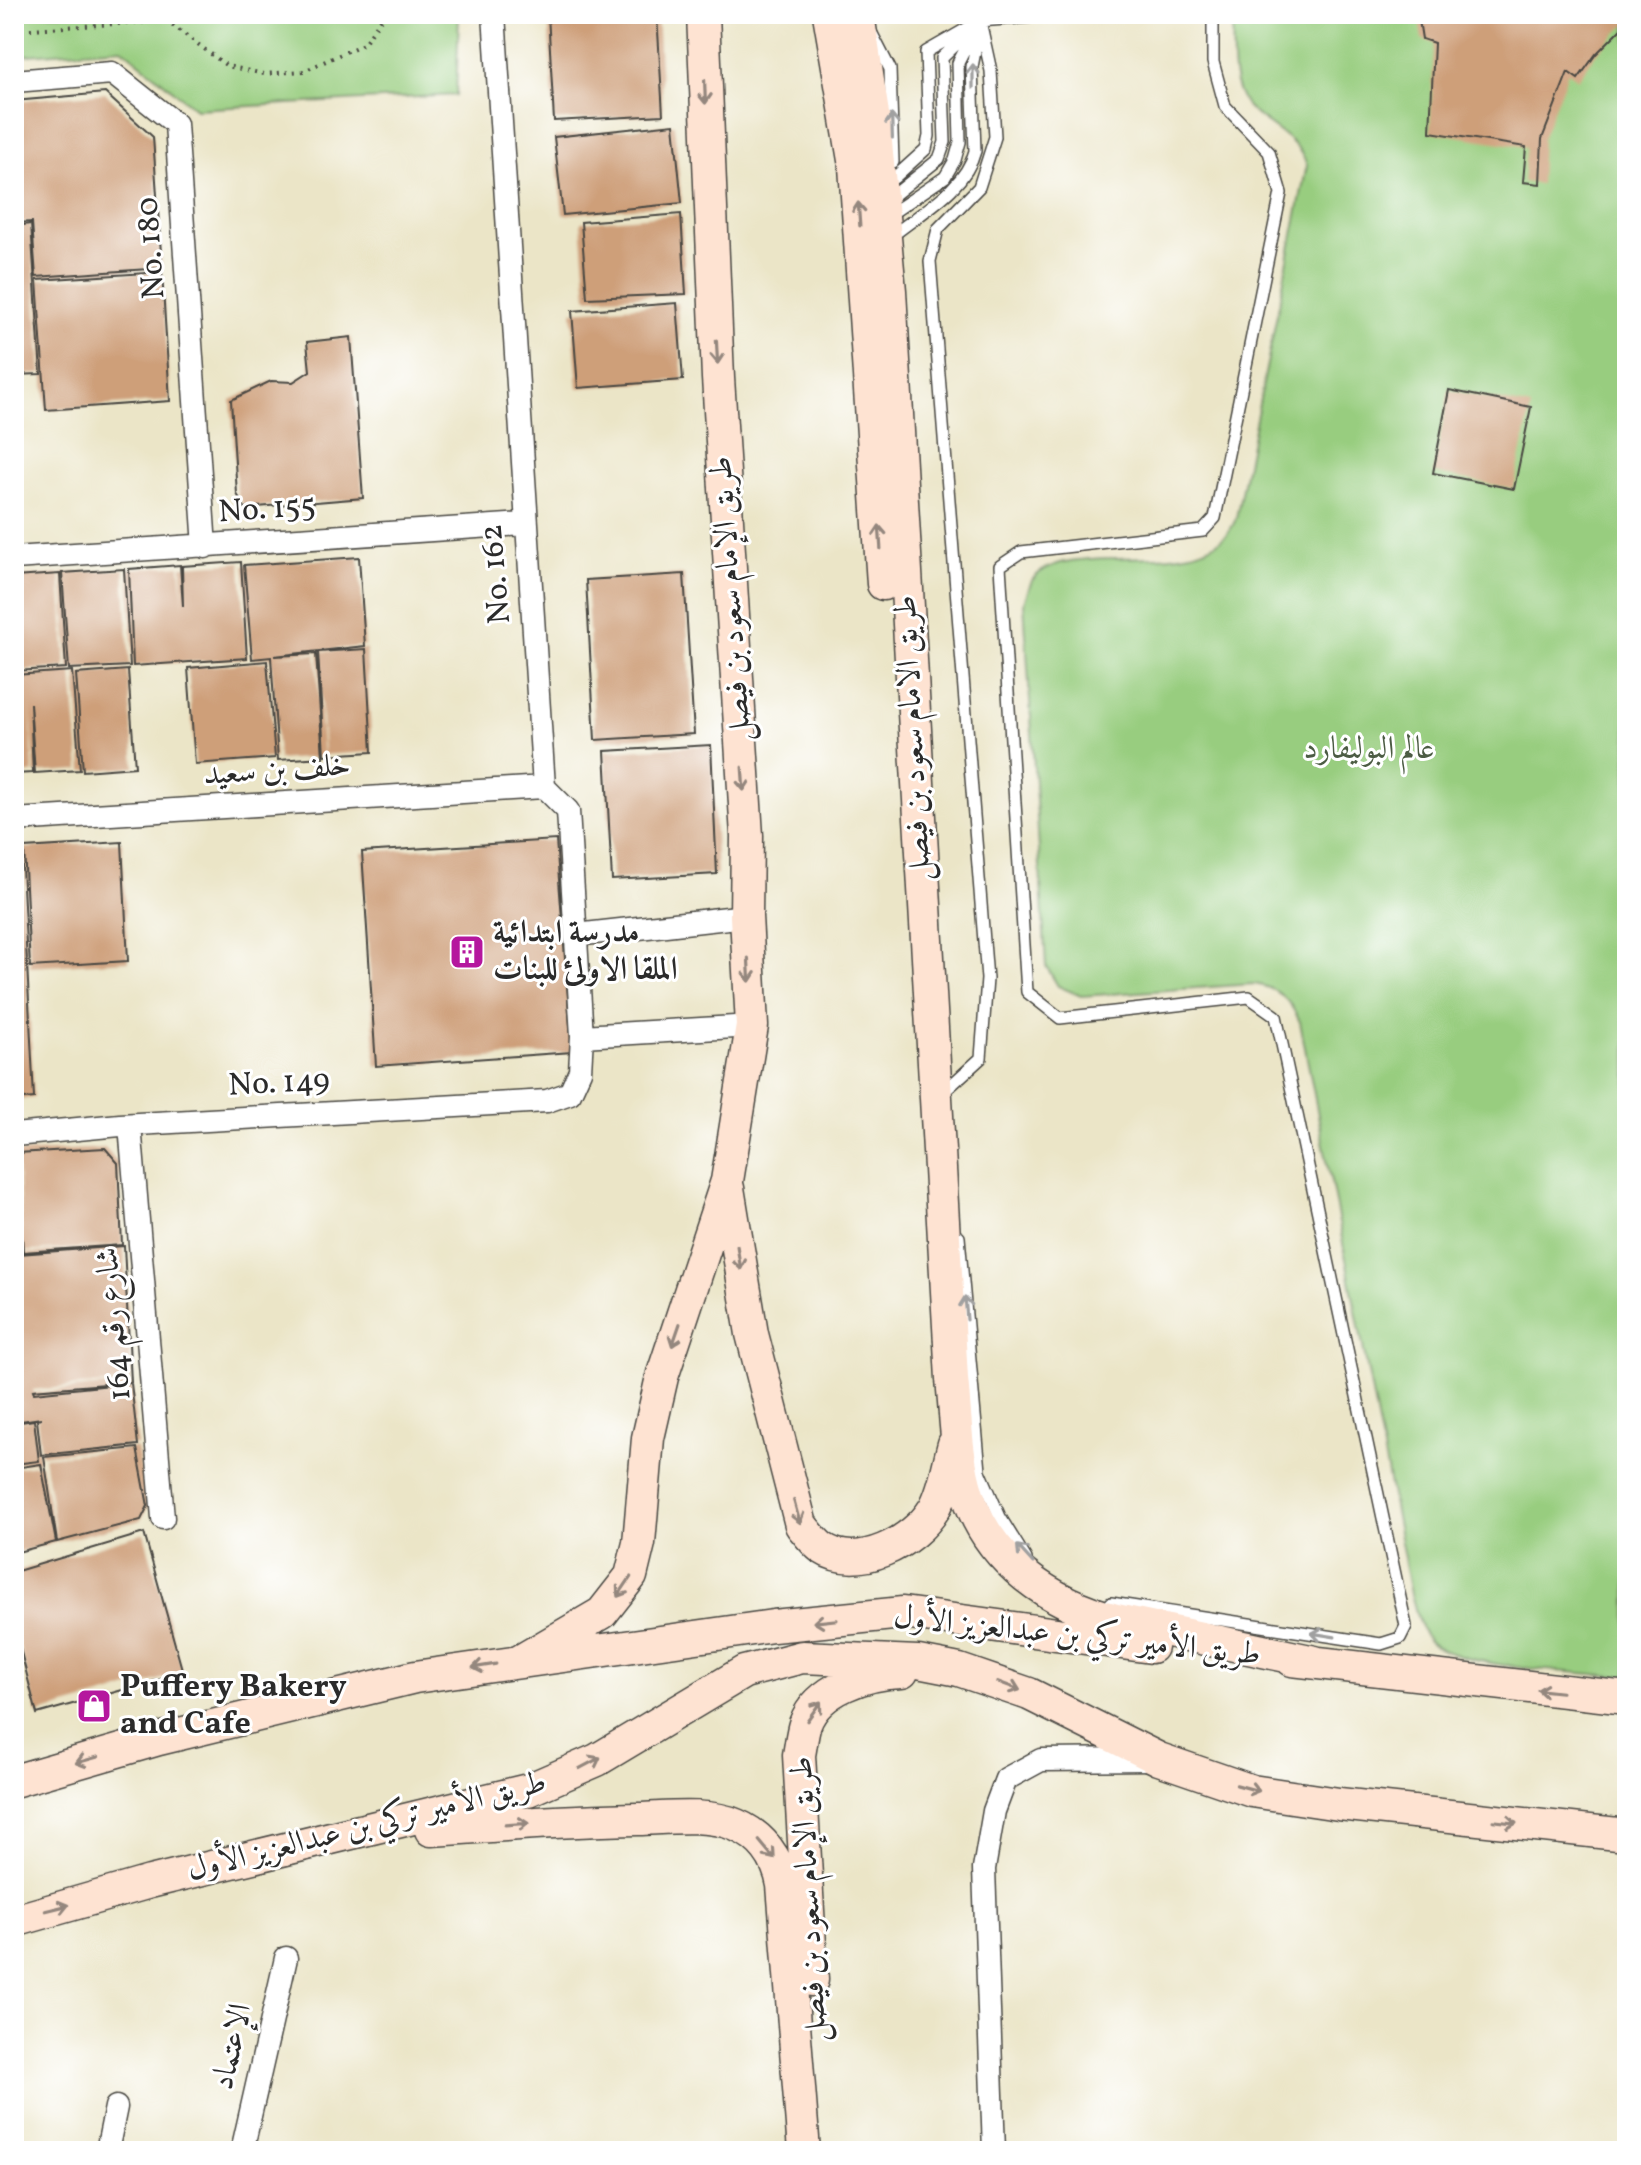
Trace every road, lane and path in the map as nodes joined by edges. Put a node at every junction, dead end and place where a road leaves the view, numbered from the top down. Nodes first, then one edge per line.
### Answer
1 (175, 14) edge
2 (385, 14) edge
3 (494, 14) edge
4 (703, 14) edge
5 (829, 14) edge
6 (859, 14) edge
7 (1070, 14) edge
8 (1213, 14) edge
9 (1048, 15) edge
10 (167, 21) junction
11 (980, 21) junction
12 (14, 30) edge
13 (14, 81) edge
14 (894, 178) junction
15 (894, 195) junction
16 (895, 211) junction
17 (897, 232) junction
18 (896, 323) junction
19 (524, 524) junction
20 (205, 547) junction
21 (14, 558) edge
22 (544, 787) junction
23 (14, 820) edge
24 (746, 916) junction
25 (576, 935) junction
26 (752, 1026) junction
27 (582, 1036) junction
28 (941, 1102) junction
29 (130, 1125) junction
30 (14, 1135) edge
31 (727, 1181) junction
32 (955, 1185) dead end
33 (958, 1217) dead end
34 (957, 1429) junction
35 (163, 1518) dead end
36 (1037, 1566) dead end
37 (1074, 1591) dead end
38 (520, 1661) junction
39 (1315, 1662) junction
40 (959, 1670) junction
41 (1627, 1698) edge
42 (1159, 1759) junction
43 (14, 1781) edge
44 (356, 1833) junction
45 (1627, 1835) edge
46 (14, 1921) edge
47 (286, 1958) dead end
48 (116, 2107) dead end
49 (107, 2151) edge
50 (242, 2151) edge
51 (804, 2151) edge
52 (826, 2151) edge
53 (994, 2151) edge

1 - 10 path
2 - 10 path
3 - 19 street, No. 162
4 -> 24 main road, طريق الإمام سعود بن فيصل
28 -> 5 main road
14 -> 6 lane
6 - 18 main road, طريق الامام سعود بن فيصل
7 - 9 lane
8 -> 37 lane
9 - 11 lane
10 - 12 path
11 - 14 lane
11 - 15 lane
11 - 16 lane
17 -> 11 lane
11 - 28 lane
13 - 20 street, No. 180
14 - 15 lane
15 - 16 lane
16 - 17 lane
17 - 18 lane
18 - 28 main road, طريق الامام سعود بن فيصل
19 - 20 street, No. 155
19 - 22 street, No. 162
20 - 21 street, No. 155
22 - 23 street, خلف بن سعيد
22 - 25 street
24 - 25 street
24 -> 26 main road, طريق الإمام سعود بن فيصل
25 - 27 street
26 - 27 street
26 - 31 main road, طريق الإمام سعود بن فيصل
27 - 29 street, No. 149
28 - 32 lane
28 - 34 main road, طريق الامام سعود بن فيصل
29 - 30 street, No. 149
29 - 35 street, شارع رقم 164
31 -> 34 main road
31 -> 38 main road
36 -> 33 lane
34 - 39 main road
39 -> 38 main road, طريق الأمير تركي بن عبدالعزيز الأول
38 -> 43 main road, طريق الأمير تركي بن عبدالعزيز الأول
41 -> 39 main road, طريق الأمير تركي بن عبدالعزيز الأول
40 -> 42 main road, طريق الأمير تركي بن عبدالعزيز الأول
44 -> 40 main road, طريق الأمير تركي بن عبدالعزيز الأول
52 -> 40 main road, طريق الإمام سعود بن فيصل
42 -> 45 main road, طريق الأمير تركي بن عبدالعزيز الأول
42 - 53 street
46 -> 44 main road, طريق الأمير تركي بن عبدالعزيز الأول
44 -> 51 main road, طريق الإمام سعود بن فيصل
47 - 50 street, الإعتماد
48 - 49 street

